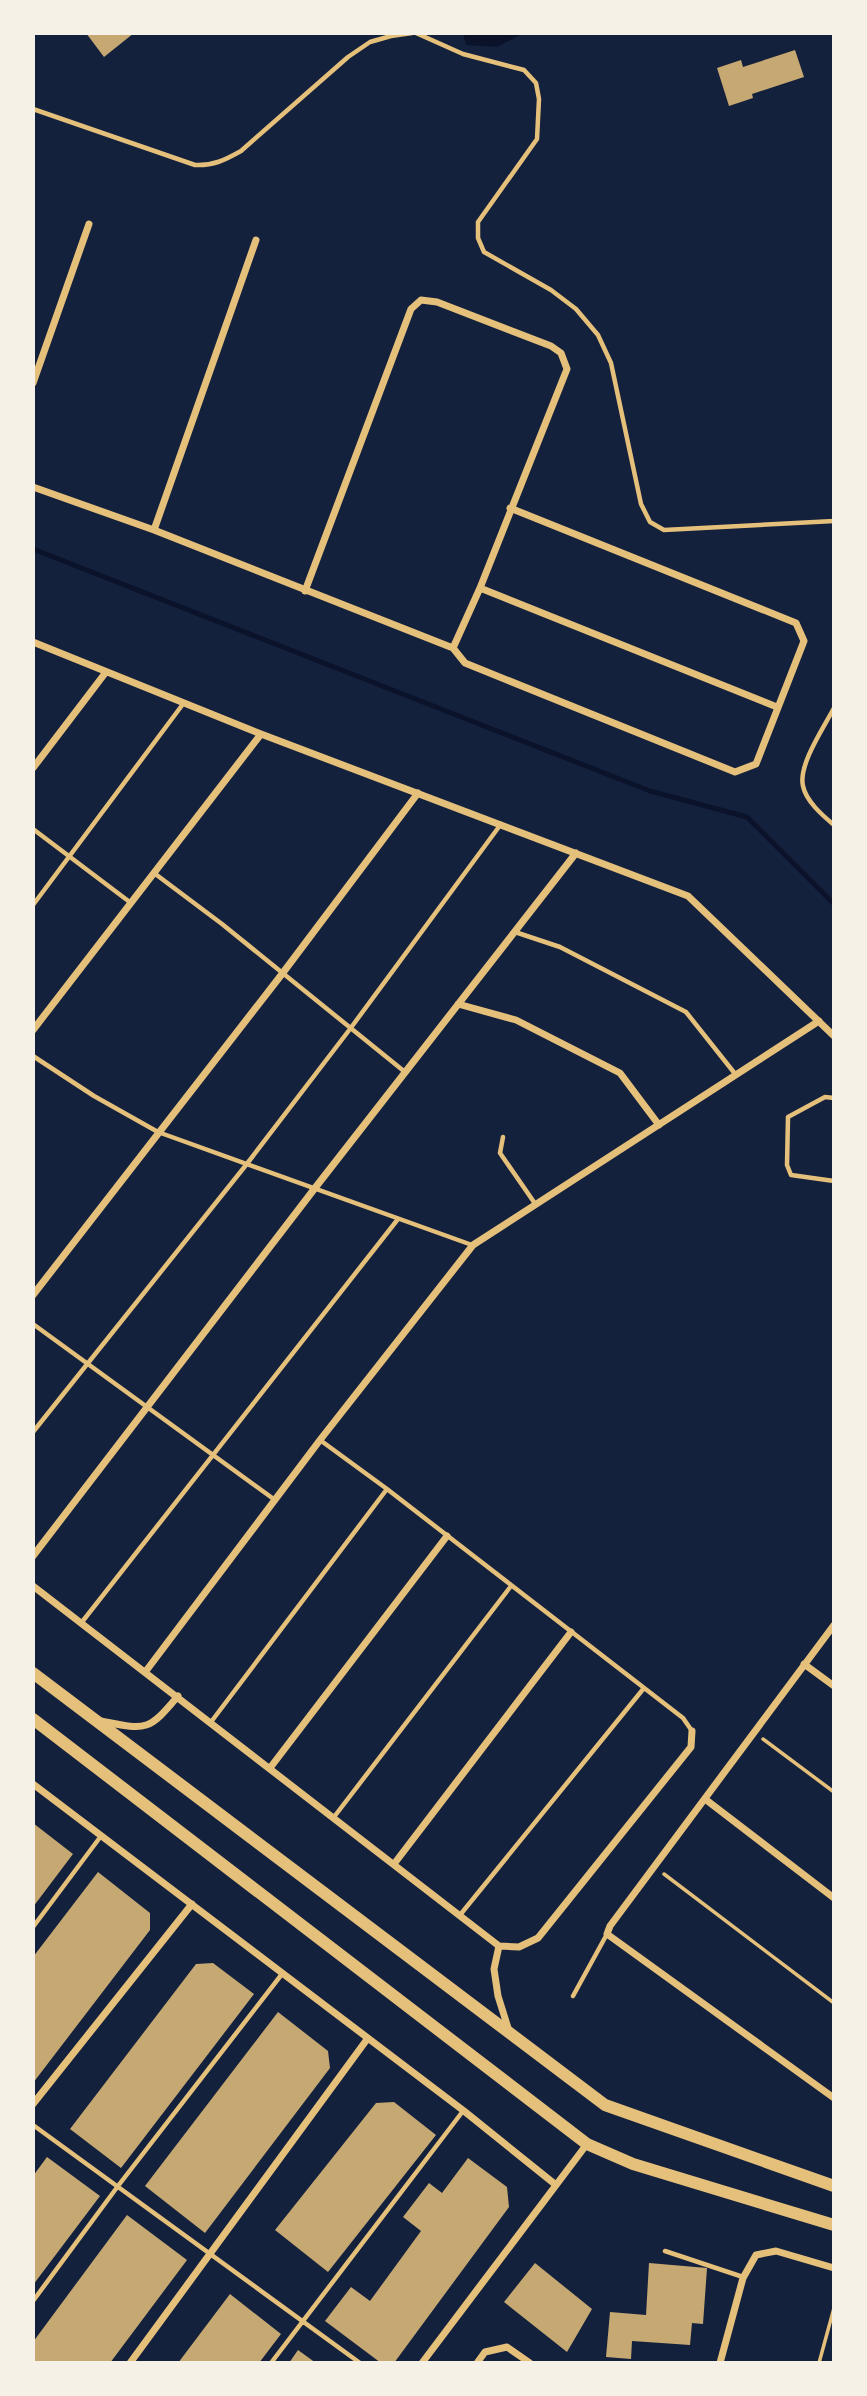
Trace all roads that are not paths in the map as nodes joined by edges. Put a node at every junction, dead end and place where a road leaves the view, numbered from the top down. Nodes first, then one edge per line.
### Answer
1 (414, 33) edge
2 (33, 109) edge
3 (89, 224) dead end
4 (256, 240) dead end
5 (33, 383) edge
6 (33, 487) edge
7 (510, 508) junction
8 (834, 522) edge
9 (154, 530) junction
10 (480, 588) junction
11 (305, 591) junction
12 (33, 642) edge
13 (453, 648) junction
14 (106, 671) junction
15 (184, 703) junction
16 (777, 707) junction
17 (834, 708) edge
18 (261, 734) junction
19 (33, 768) edge
20 (418, 793) junction
21 (502, 823) junction
22 (834, 825) edge
23 (33, 829) edge
24 (576, 853) junction
25 (69, 856) junction
26 (154, 873) junction
27 (131, 903) junction
28 (33, 905) edge
29 (514, 932) junction
30 (282, 974) junction
31 (458, 1004) junction
32 (819, 1021) junction
33 (34, 1028) edge
34 (350, 1029) junction
35 (834, 1036) edge
36 (33, 1056) edge
37 (405, 1072) junction
38 (736, 1075) junction
39 (834, 1098) edge
40 (659, 1125) junction
41 (158, 1132) junction
42 (503, 1137) dead end
43 (246, 1165) junction
44 (834, 1181) edge
45 (315, 1188) junction
46 (536, 1206) junction
47 (397, 1219) junction
48 (473, 1245) junction
49 (33, 1295) edge
50 (33, 1324) edge
51 (88, 1364) junction
52 (148, 1408) junction
53 (33, 1432) edge
54 (320, 1440) junction
55 (211, 1454) junction
56 (387, 1489) junction
57 (275, 1500) junction
58 (447, 1536) junction
59 (33, 1556) edge
60 (33, 1586) edge
61 (511, 1586) junction
62 (82, 1622) junction
63 (834, 1625) edge
64 (571, 1632) junction
65 (804, 1664) junction
66 (146, 1671) junction
67 (33, 1673) edge
68 (49, 1685) junction
69 (834, 1686) edge
70 (644, 1688) junction
71 (33, 1692) edge
72 (178, 1696) junction
73 (34, 1718) edge
74 (94, 1719) junction
75 (211, 1722) junction
76 (692, 1731) joint
77 (271, 1768) junction
78 (33, 1784) edge
79 (705, 1799) junction
80 (334, 1817) junction
81 (101, 1836) junction
82 (394, 1864) junction
83 (834, 1898) edge
84 (192, 1904) junction
85 (460, 1916) junction
86 (33, 1927) edge
87 (607, 1934) junction
88 (499, 1946) junction
89 (282, 1974) junction
90 (573, 1996) dead end
91 (510, 2033) junction
92 (368, 2038) junction
93 (834, 2098) edge
94 (33, 2104) edge
95 (464, 2110) junction
96 (33, 2124) edge
97 (587, 2144) junction
98 (556, 2185) junction
99 (118, 2186) junction
100 (834, 2186) edge
101 (834, 2225) edge
102 (665, 2251) dead end
103 (209, 2253) junction
104 (834, 2268) edge
105 (743, 2277) junction
106 (33, 2301) edge
107 (303, 2321) junction
108 (130, 2363) edge
109 (271, 2363) edge
110 (360, 2363) edge
111 (422, 2363) edge
112 (477, 2363) edge
113 (530, 2363) edge
114 (720, 2363) edge

1 - 2 lane
1 - 8 lane
3 - 5 street
4 - 9 street
6 - 9 street
7 - 10 street
7 - 11 street
7 - 16 street
9 - 11 street
10 - 13 street
10 - 16 street
11 - 13 street
12 - 14 street
13 - 16 street
14 - 15 street
14 - 19 street
15 - 18 street
15 - 25 lane
17 - 22 lane
18 - 20 street
18 - 26 street
20 - 21 street
20 - 30 street
21 - 24 street
21 - 34 lane
23 - 25 lane
24 - 29 street
24 - 32 street
25 - 27 lane
25 - 28 lane
26 - 27 street
26 - 30 lane
27 - 33 street
29 - 31 street
29 - 38 lane
30 - 34 lane
30 - 41 street
31 - 37 street
31 - 40 street
32 - 35 street
32 - 38 street
34 - 37 lane
34 - 43 lane
36 - 41 lane
37 - 45 street
38 - 40 street
39 - 44 lane
40 - 46 street
41 - 43 lane
41 - 49 street
42 - 46 lane
43 - 45 lane
43 - 51 lane
45 - 47 lane
45 - 52 street
46 - 48 street
47 - 48 lane
47 - 55 lane
48 - 54 street
50 - 51 lane
51 - 52 lane
51 - 53 lane
52 - 55 lane
52 - 59 street
54 - 56 lane
54 - 57 street
55 - 57 lane
55 - 62 lane
56 - 58 lane
56 - 75 lane
57 - 66 street
58 - 61 lane
58 - 77 street
60 - 62 street
61 - 64 lane
61 - 80 lane
62 - 66 street
63 - 65 street
64 - 70 lane
64 - 82 street
65 - 69 street
65 - 79 street
66 - 72 street
67 - 68 street
68 - 71 street
68 - 74 street
70 - 76 lane
70 - 85 lane
72 - 74 street
72 - 75 street
73 - 97 street
74 - 91 street
75 - 77 street
76 - 88 street
77 - 80 street
78 - 81 street
79 - 83 street
79 - 87 street
80 - 82 street
81 - 84 street
81 - 86 lane
82 - 85 street
84 - 89 street
84 - 94 street
85 - 88 street
87 - 90 lane
87 - 93 street
88 - 91 street
89 - 92 street
89 - 99 lane
91 - 100 street
92 - 95 street
92 - 103 street
95 - 98 street
95 - 107 lane
96 - 99 lane
97 - 98 street
97 - 101 street
98 - 111 street
99 - 103 lane
99 - 106 lane
102 - 105 lane
103 - 107 lane
103 - 108 street
104 - 105 street
105 - 114 street
107 - 109 lane
107 - 110 lane
112 - 113 street

